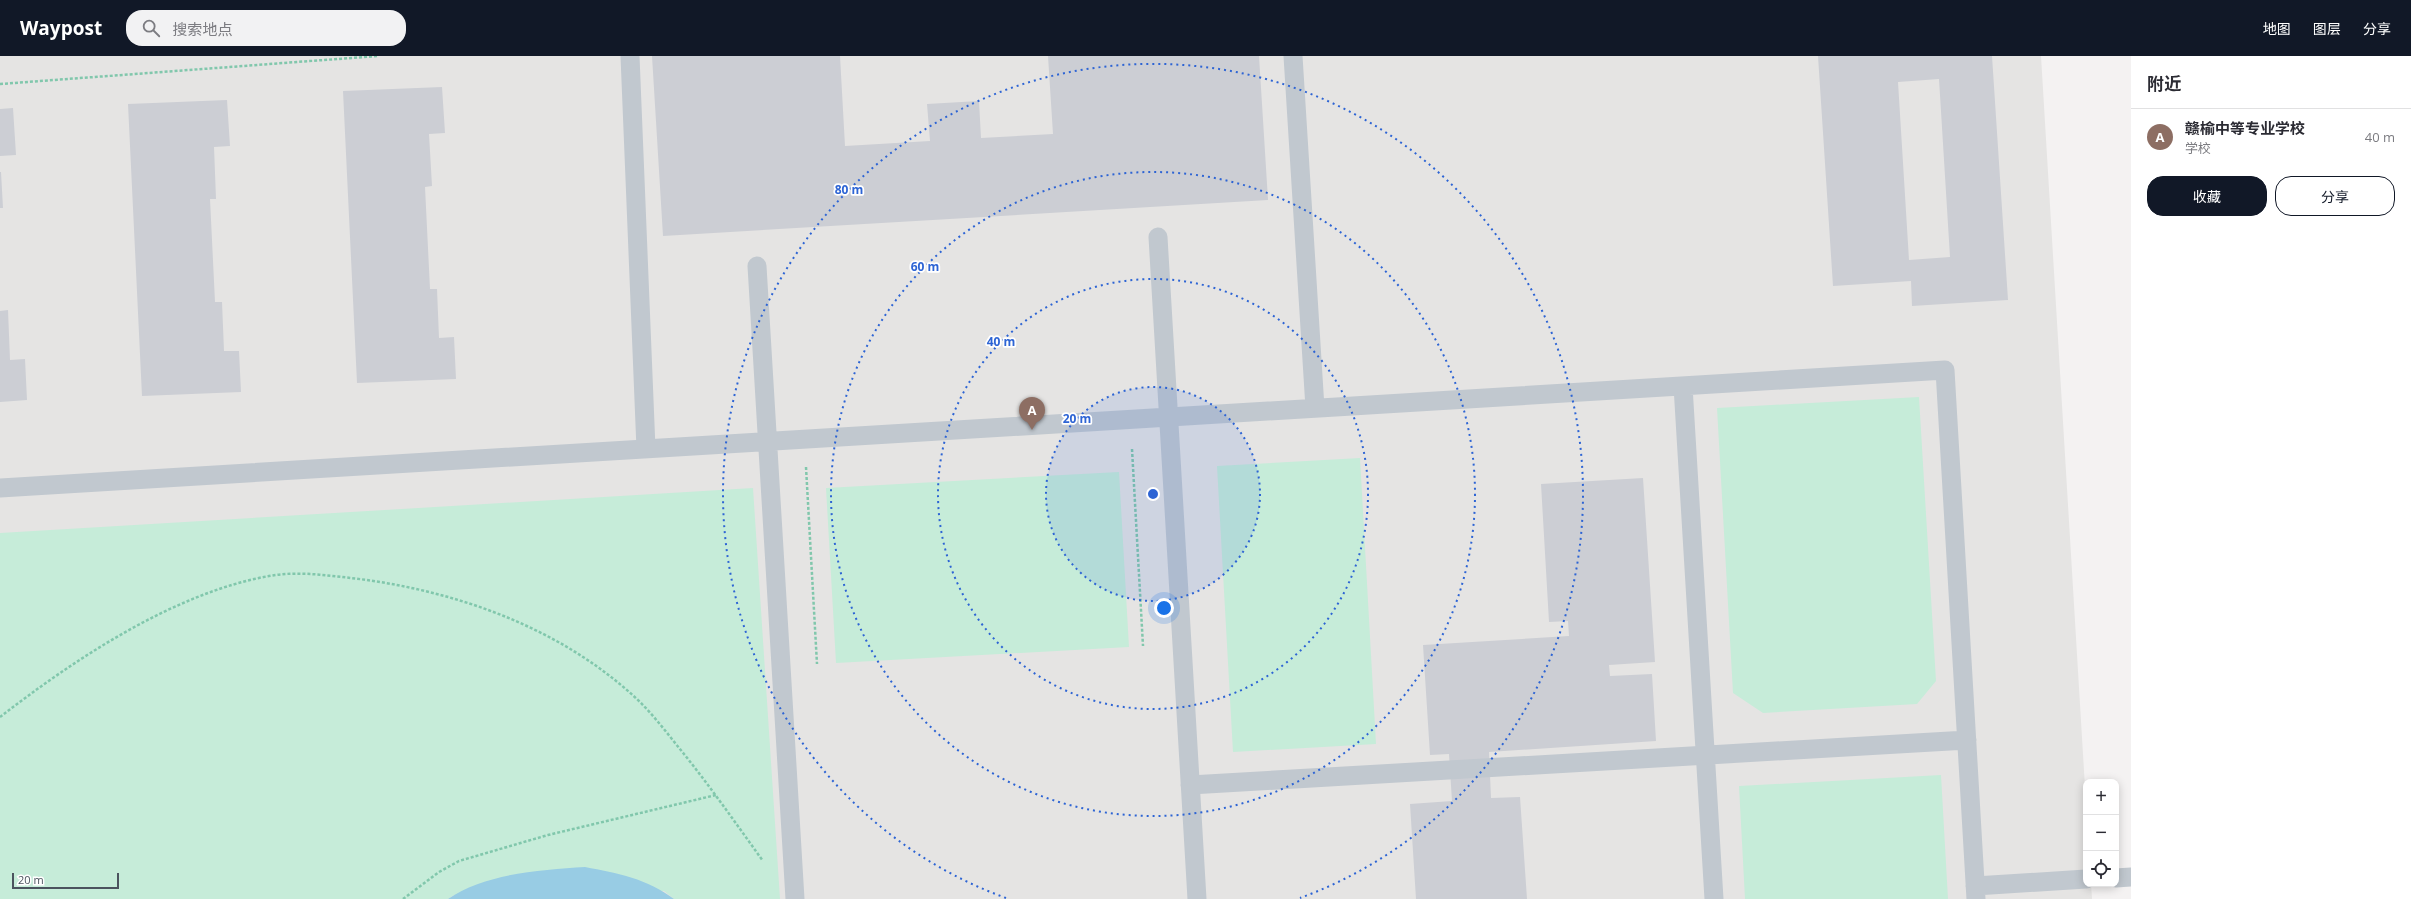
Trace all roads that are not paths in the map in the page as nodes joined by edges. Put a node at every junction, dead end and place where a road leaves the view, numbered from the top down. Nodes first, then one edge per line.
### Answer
1 (630, 56) edge
2 (1293, 56) edge
3 (1158, 237) dead end
4 (757, 266) dead end
5 (1683, 386) junction
6 (1314, 408) junction
7 (1168, 417) junction
8 (768, 441) junction
9 (646, 449) junction
10 (0, 488) edge
11 (1966, 740) junction
12 (1705, 755) junction
13 (1190, 785) junction
14 (2131, 877) edge
15 (2119, 878) edge
16 (2083, 879) edge
17 (1976, 893) edge
18 (795, 899) edge
19 (1197, 899) edge
20 (1714, 899) edge

1 - 9 lane
2 - 6 lane
3 - 7 lane
4 - 8 lane
5 - 6 lane
5 - 11 lane
5 - 12 lane
6 - 7 lane
7 - 8 lane
7 - 13 lane
8 - 9 lane
8 - 18 lane
9 - 10 lane
11 - 12 lane
11 - 17 lane
12 - 13 lane
12 - 20 lane
13 - 19 lane
14 - 15 lane
16 - 17 lane

